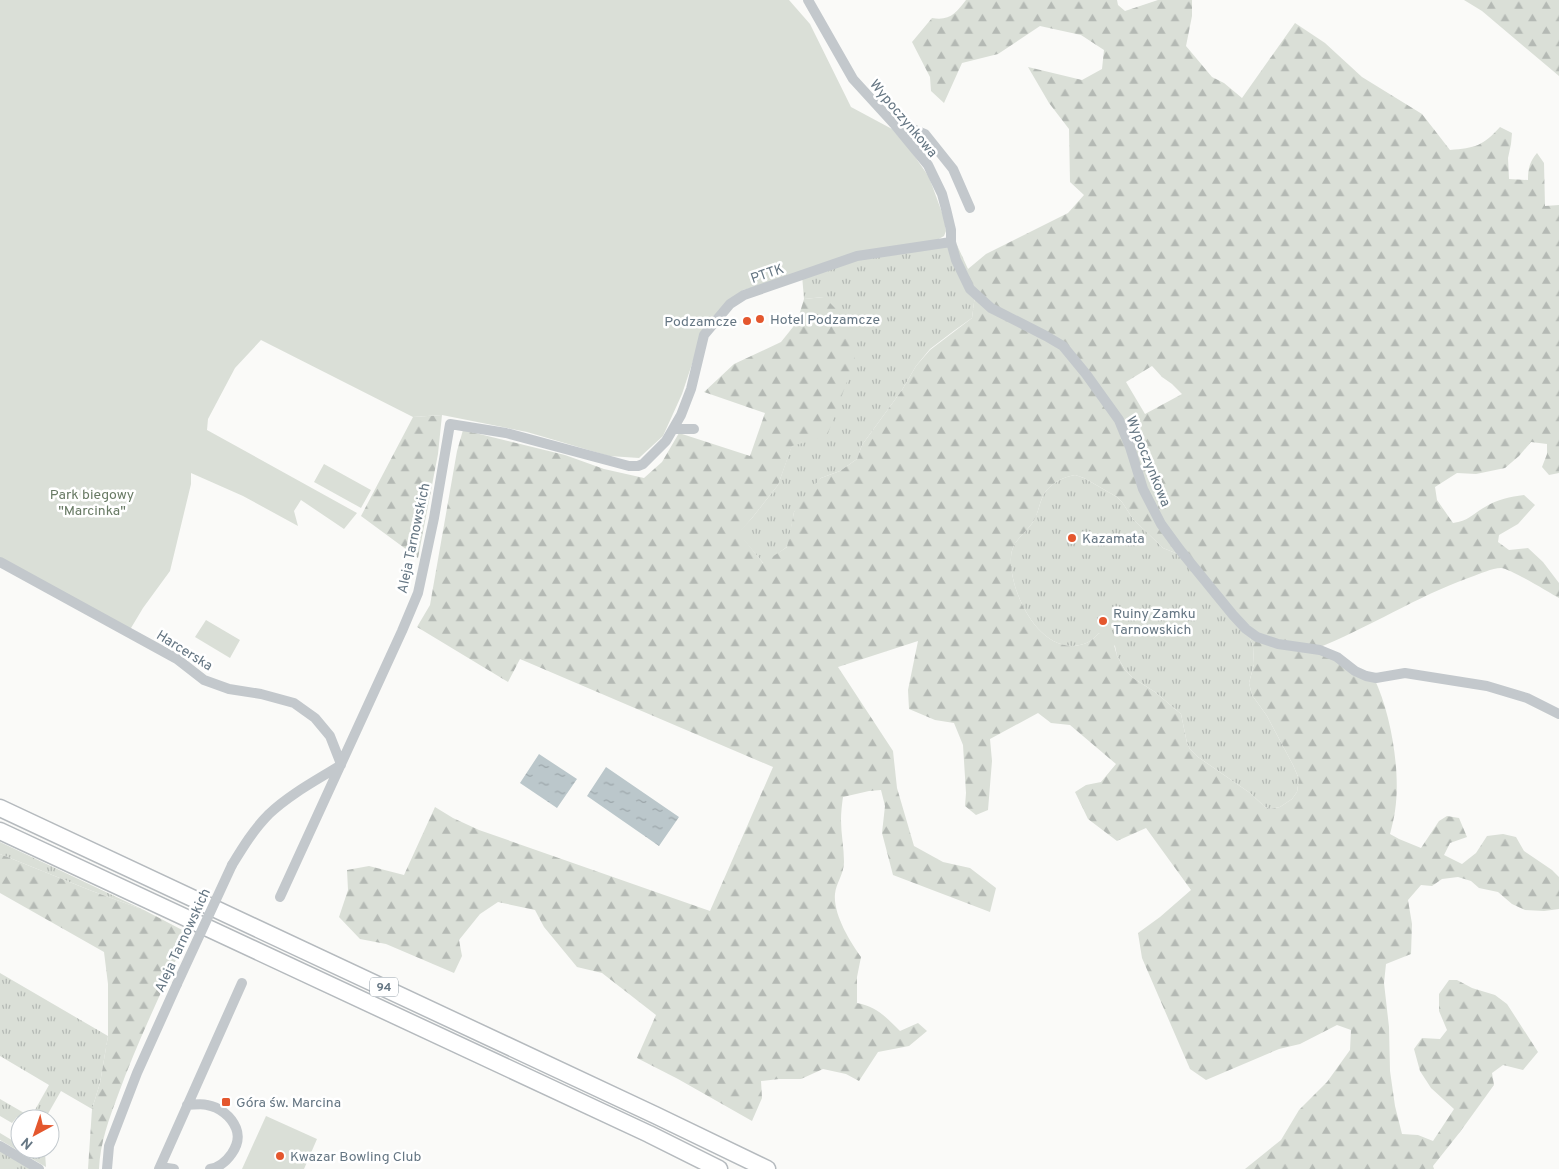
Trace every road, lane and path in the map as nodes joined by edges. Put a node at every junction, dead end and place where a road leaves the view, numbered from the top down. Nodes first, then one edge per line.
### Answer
1 (808, 0) edge
2 (890, 120) junction
3 (970, 208) dead end
4 (951, 242) junction
5 (450, 424) joint
6 (673, 428) junction
7 (694, 429) dead end
8 (0, 562) edge
9 (1559, 714) edge
10 (341, 764) junction
11 (0, 808) edge
12 (0, 831) edge
13 (280, 898) dead end
14 (242, 983) dead end
15 (187, 1105) junction
16 (0, 1146) edge
17 (159, 1168) edge
18 (38, 1169) edge
19 (107, 1169) edge
20 (174, 1169) edge
21 (210, 1169) edge
22 (719, 1169) edge
23 (768, 1169) edge

1 - 2 street, Wypoczynkowa
2 - 3 street
2 - 4 street, Wypoczynkowa
4 - 6 street, PTTK
4 - 9 street, Wypoczynkowa
5 - 6 street, PTTK
5 - 10 street, Aleja Tarnowskich
6 - 7 street
8 - 10 street, Harcerska
10 - 13 street, Aleja Tarnowskich
10 - 19 street, Aleja Tarnowskich, bridge
11 - 23 main road, 94
12 - 22 main road, 94
14 - 15 street
15 - 17 street
15 - 21 street
16 - 18 street
17 - 20 street

